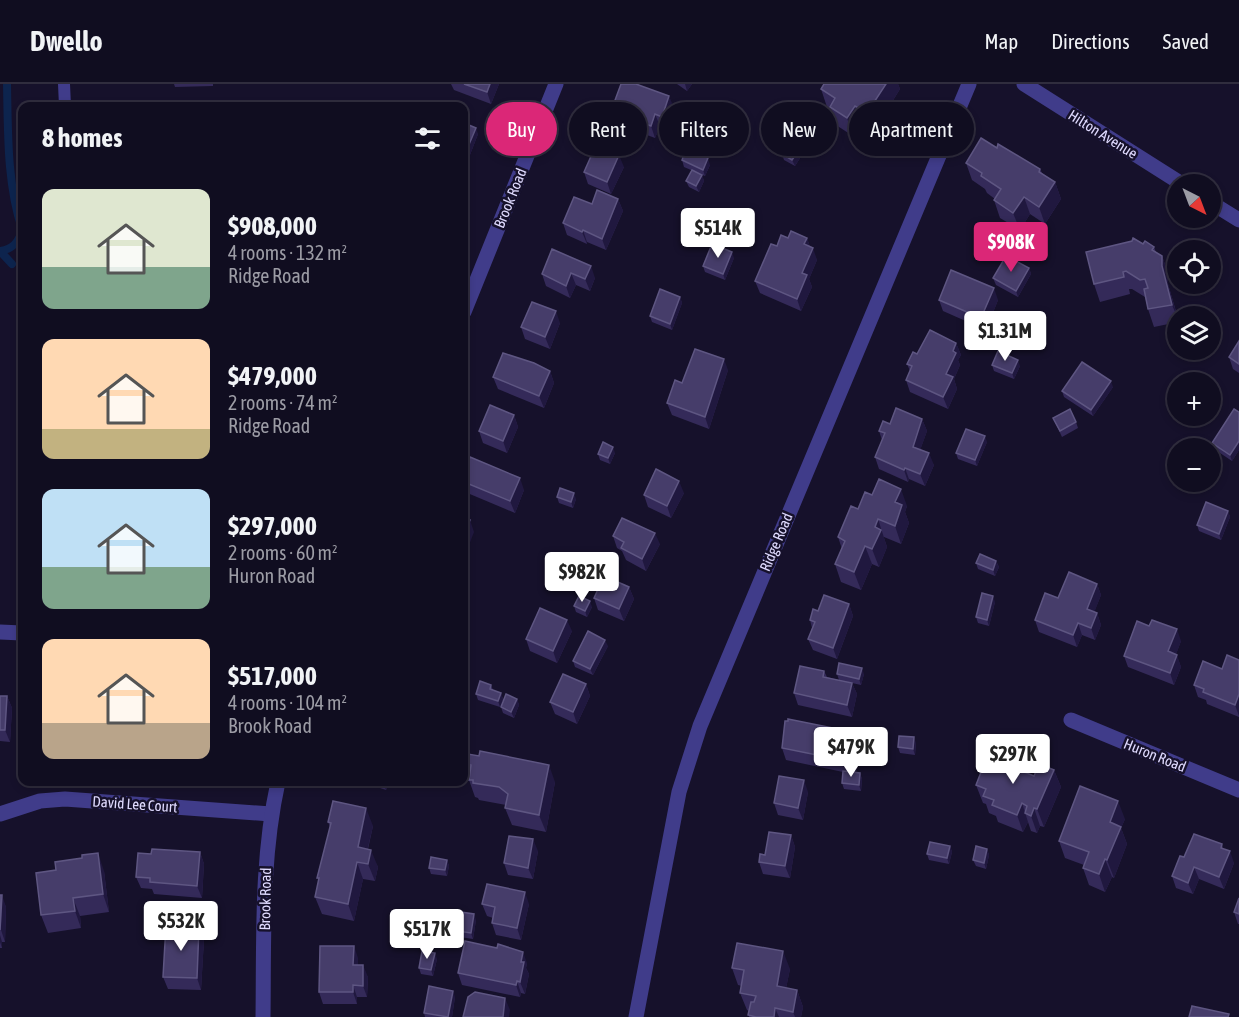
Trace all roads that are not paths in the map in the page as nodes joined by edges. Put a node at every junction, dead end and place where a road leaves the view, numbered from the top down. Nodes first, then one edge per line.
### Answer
1 (64, 84) edge
2 (556, 84) edge
3 (969, 84) edge
4 (1023, 84) edge
5 (65, 102) edge
6 (1167, 175) edge
7 (1221, 209) edge
8 (1239, 220) edge
9 (468, 302) edge
10 (0, 632) edge
11 (18, 633) edge
12 (1071, 720) dead end
13 (277, 786) edge
14 (1239, 790) edge
15 (0, 814) edge
16 (271, 814) junction
17 (263, 1017) edge
18 (636, 1017) edge

1 - 5 lane
2 - 9 street, Brook Road
3 - 18 street, Ridge Road
4 - 6 street, Hilton Avenue
7 - 8 street
10 - 11 street
12 - 14 street, Huron Road
13 - 16 street, Brook Road
15 - 16 street, David Lee Court
16 - 17 street, Brook Road

